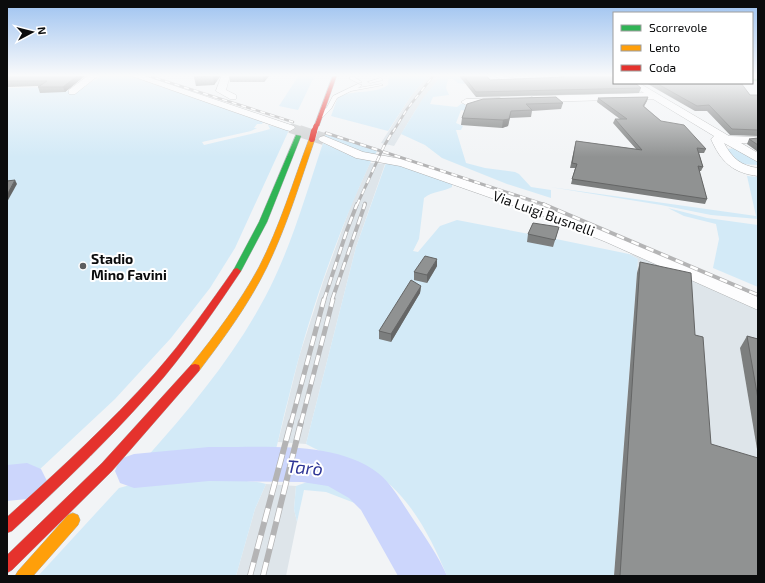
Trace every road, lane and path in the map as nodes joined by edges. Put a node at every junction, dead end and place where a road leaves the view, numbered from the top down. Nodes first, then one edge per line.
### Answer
1 (214, 102) edge
2 (327, 102) edge
3 (332, 102) edge
4 (665, 102) edge
5 (290, 128) tunnel mouth
6 (300, 131) dead end
7 (318, 131) junction
8 (727, 138) junction
9 (758, 140) edge
10 (758, 158) edge
11 (758, 172) edge
12 (758, 304) edge
13 (136, 441) junction
14 (107, 480) dead end
15 (78, 514) dead end
16 (7, 526) edge
17 (7, 565) edge
18 (23, 576) edge

1 - 5 street
2 - 7 main road
3 - 7 lane
4 - 8 street
6 - 16 main road
7 - 12 street, Via Luigi Busnelli
7 - 13 main road
8 - 9 street
8 - 10 street
8 - 11 street
13 - 14 main road
13 - 17 main road
15 - 18 main road

